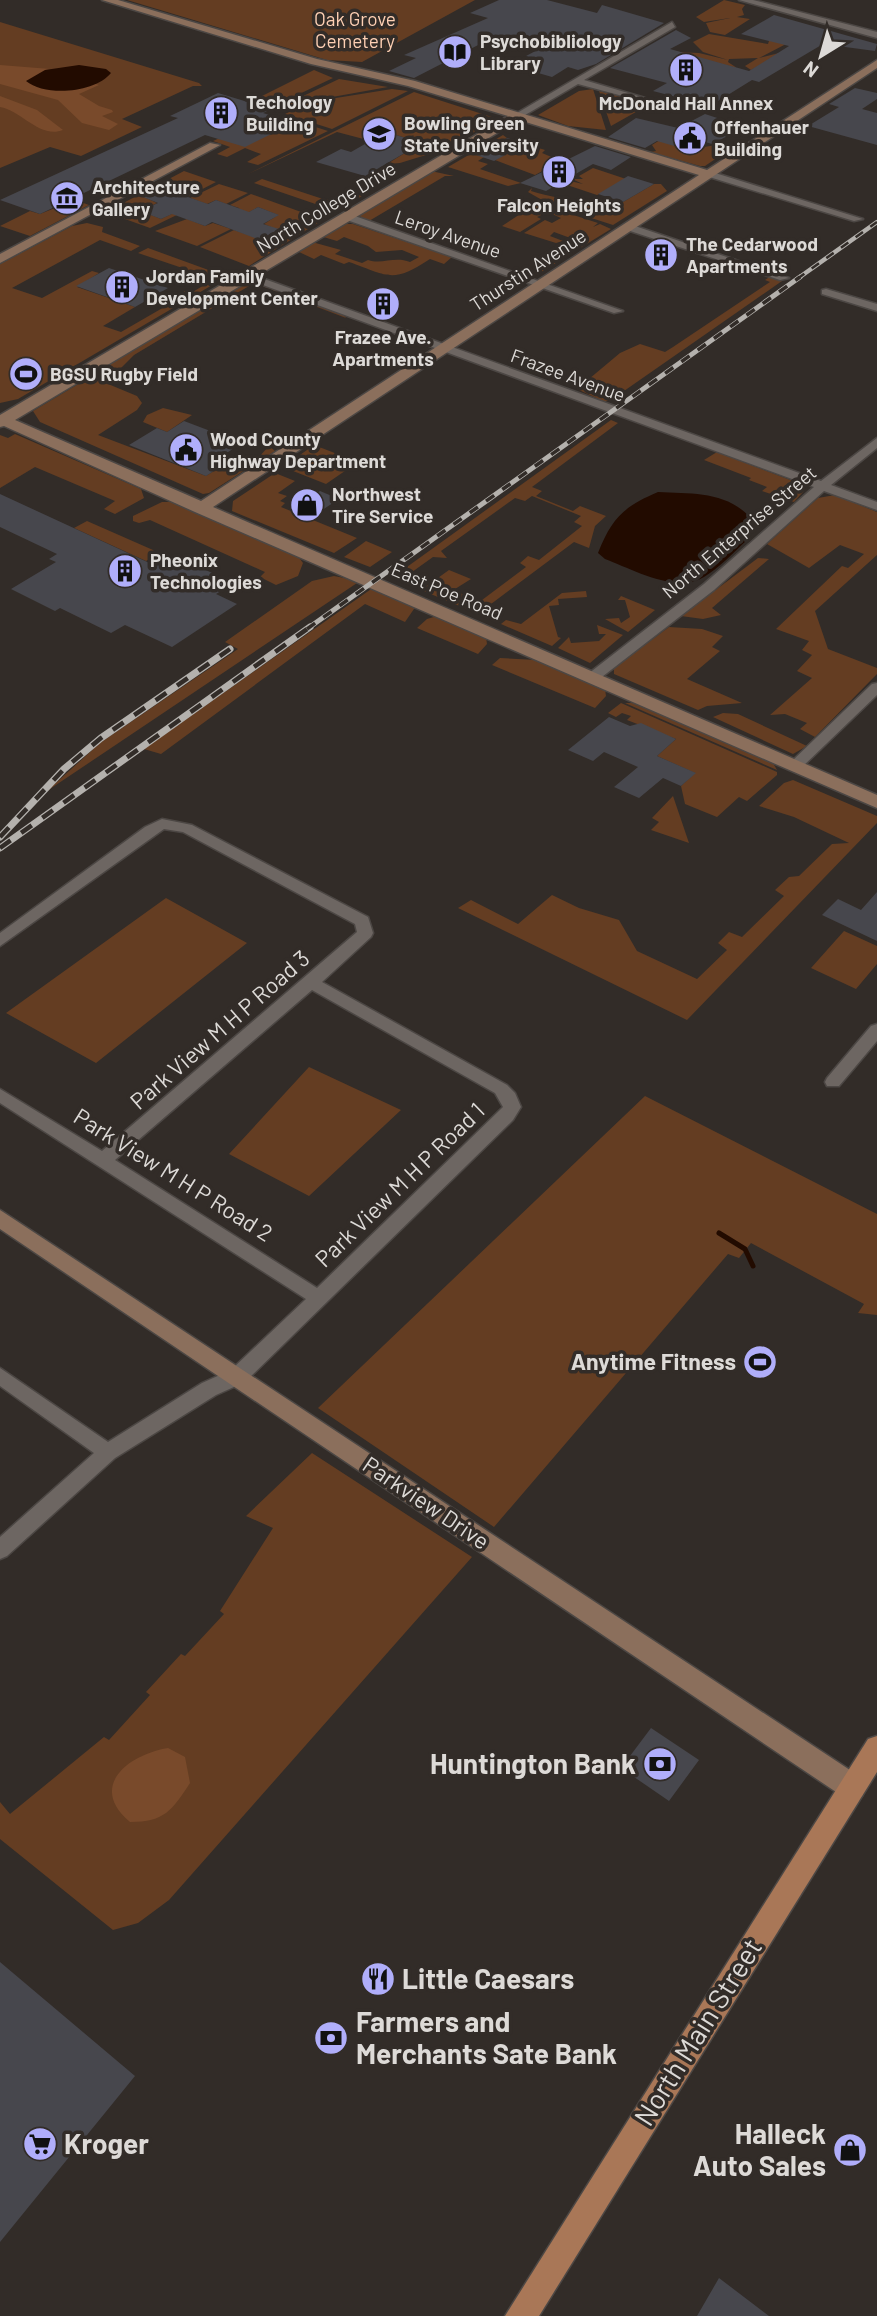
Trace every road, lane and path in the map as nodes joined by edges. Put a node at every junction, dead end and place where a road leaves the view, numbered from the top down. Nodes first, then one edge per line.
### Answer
1 (107, 0) edge
2 (743, 0) edge
3 (668, 27) dead end
4 (877, 35) edge
5 (877, 63) edge
6 (577, 81) junction
7 (642, 100) dead end
8 (517, 116) junction
9 (214, 145) dead end
10 (709, 174) junction
11 (348, 217) junction
12 (858, 219) dead end
13 (628, 227) junction
14 (0, 259) edge
15 (248, 276) junction
16 (784, 278) dead end
17 (541, 284) junction
18 (826, 292) dead end
19 (877, 308) edge
20 (618, 311) dead end
21 (444, 348) junction
22 (1, 421) edge
23 (877, 442) edge
24 (823, 486) junction
25 (877, 506) edge
26 (200, 509) junction
27 (593, 677) junction
28 (877, 687) edge
29 (795, 766) junction
30 (877, 802) edge
31 (0, 941) edge
32 (310, 982) junction
33 (877, 1030) edge
34 (833, 1082) dead end
35 (0, 1095) edge
36 (103, 1160) junction
37 (0, 1218) edge
38 (319, 1297) junction
39 (0, 1376) edge
40 (238, 1376) junction
41 (108, 1452) junction
42 (0, 1550) edge
43 (877, 1748) edge
44 (852, 1787) junction
45 (521, 2316) edge

1 - 8 street
2 - 4 street
3 - 6 street, North College Drive
5 - 10 street, Thurstin Avenue
6 - 7 street
6 - 8 street, North College Drive
8 - 10 street
8 - 11 street, North College Drive
9 - 14 street
10 - 12 street
10 - 13 street, Thurstin Avenue
11 - 15 street, North College Drive
11 - 17 street, Leroy Avenue
13 - 16 street
13 - 17 street, Thurstin Avenue
15 - 21 street, Frazee Avenue
15 - 22 street, North College Drive
17 - 20 street, Leroy Avenue
17 - 21 street, Thurstin Avenue
18 - 19 street
21 - 24 street, Frazee Avenue
21 - 26 street, Thurstin Avenue
22 - 26 street, East Poe Road
23 - 24 street, North Enterprise Street
24 - 25 street, Frazee Avenue
24 - 27 street, North Enterprise Street
26 - 27 street, East Poe Road
27 - 29 street, East Poe Road
28 - 29 street
29 - 30 street, East Poe Road
31 - 32 street, Park View M H P Road 3
32 - 36 street, Park View M H P Road 3
32 - 38 street, Park View M H P Road 1
33 - 34 street
35 - 36 street, Park View M H P Road 2
36 - 38 street, Park View M H P Road 2
37 - 40 street, Parkview Drive
38 - 40 street, Park View M H P Road 1
39 - 41 street
40 - 41 street, Park View M H P Road 1
40 - 44 street, Parkview Drive
41 - 42 street, Park View M H P Road 1
43 - 44 main road, North Main Street
44 - 45 main road, North Main Street

